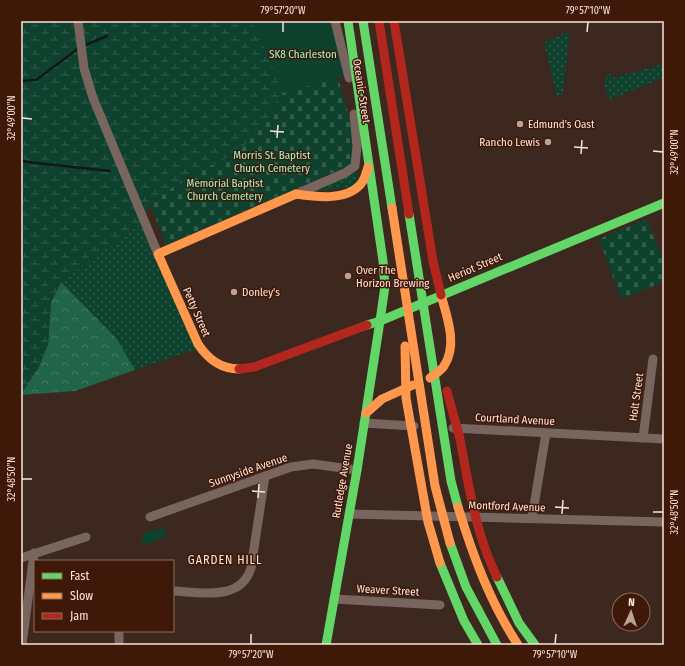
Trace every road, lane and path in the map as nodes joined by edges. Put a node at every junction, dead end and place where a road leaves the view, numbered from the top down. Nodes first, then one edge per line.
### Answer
1 (78, 21) edge
2 (335, 21) edge
3 (348, 21) edge
4 (364, 21) edge
5 (379, 21) edge
6 (394, 21) edge
7 (368, 165) junction
8 (296, 194) junction
9 (664, 203) edge
10 (158, 254) junction
11 (404, 285) junction
12 (441, 295) junction
13 (426, 313) junction
14 (380, 321) junction
15 (653, 359) dead end
16 (226, 369) joint
17 (366, 414) junction
18 (364, 423) junction
19 (546, 433) junction
20 (643, 438) junction
21 (664, 439) edge
22 (357, 470) junction
23 (265, 476) junction
24 (349, 514) junction
25 (150, 517) dead end
26 (532, 518) junction
27 (664, 522) edge
28 (86, 537) dead end
29 (34, 553) junction
30 (21, 558) edge
31 (174, 591) edge
32 (334, 599) junction
33 (440, 605) dead end
34 (119, 632) edge
35 (22, 645) edge
36 (118, 645) edge
37 (326, 645) edge
38 (478, 645) edge
39 (497, 645) edge
40 (518, 645) edge
41 (535, 645) edge

1 - 10 street
2 - 8 street, Oceanic Street
3 - 7 main road, Rutledge Avenue
4 - 11 main road
5 - 13 main road
6 - 12 main road
7 - 8 main road
7 - 14 main road, Rutledge Avenue
8 - 10 main road
9 - 12 main road, Heriot Street
10 - 16 main road, Petty Street
11 - 38 main road
11 - 39 main road
12 - 14 main road, Heriot Street
12 - 17 main road
13 - 40 main road
13 - 41 main road
14 - 16 main road, Heriot Street
14 - 17 main road, Rutledge Avenue
15 - 20 street, Holt Street
17 - 18 main road, Rutledge Avenue
18 - 19 street, Courtland Avenue
18 - 22 main road, Rutledge Avenue
19 - 20 street, Courtland Avenue
19 - 26 street
20 - 21 street, Courtland Avenue
22 - 23 street, Sunnyside Avenue
22 - 24 main road, Rutledge Avenue
23 - 25 street, Sunnyside Avenue
23 - 31 street
24 - 26 street, Montford Avenue
24 - 32 main road, Rutledge Avenue
26 - 27 street, Montford Avenue
28 - 29 street
29 - 30 street
29 - 35 street
32 - 33 street, Weaver Street
32 - 37 main road, Rutledge Avenue
34 - 36 street

